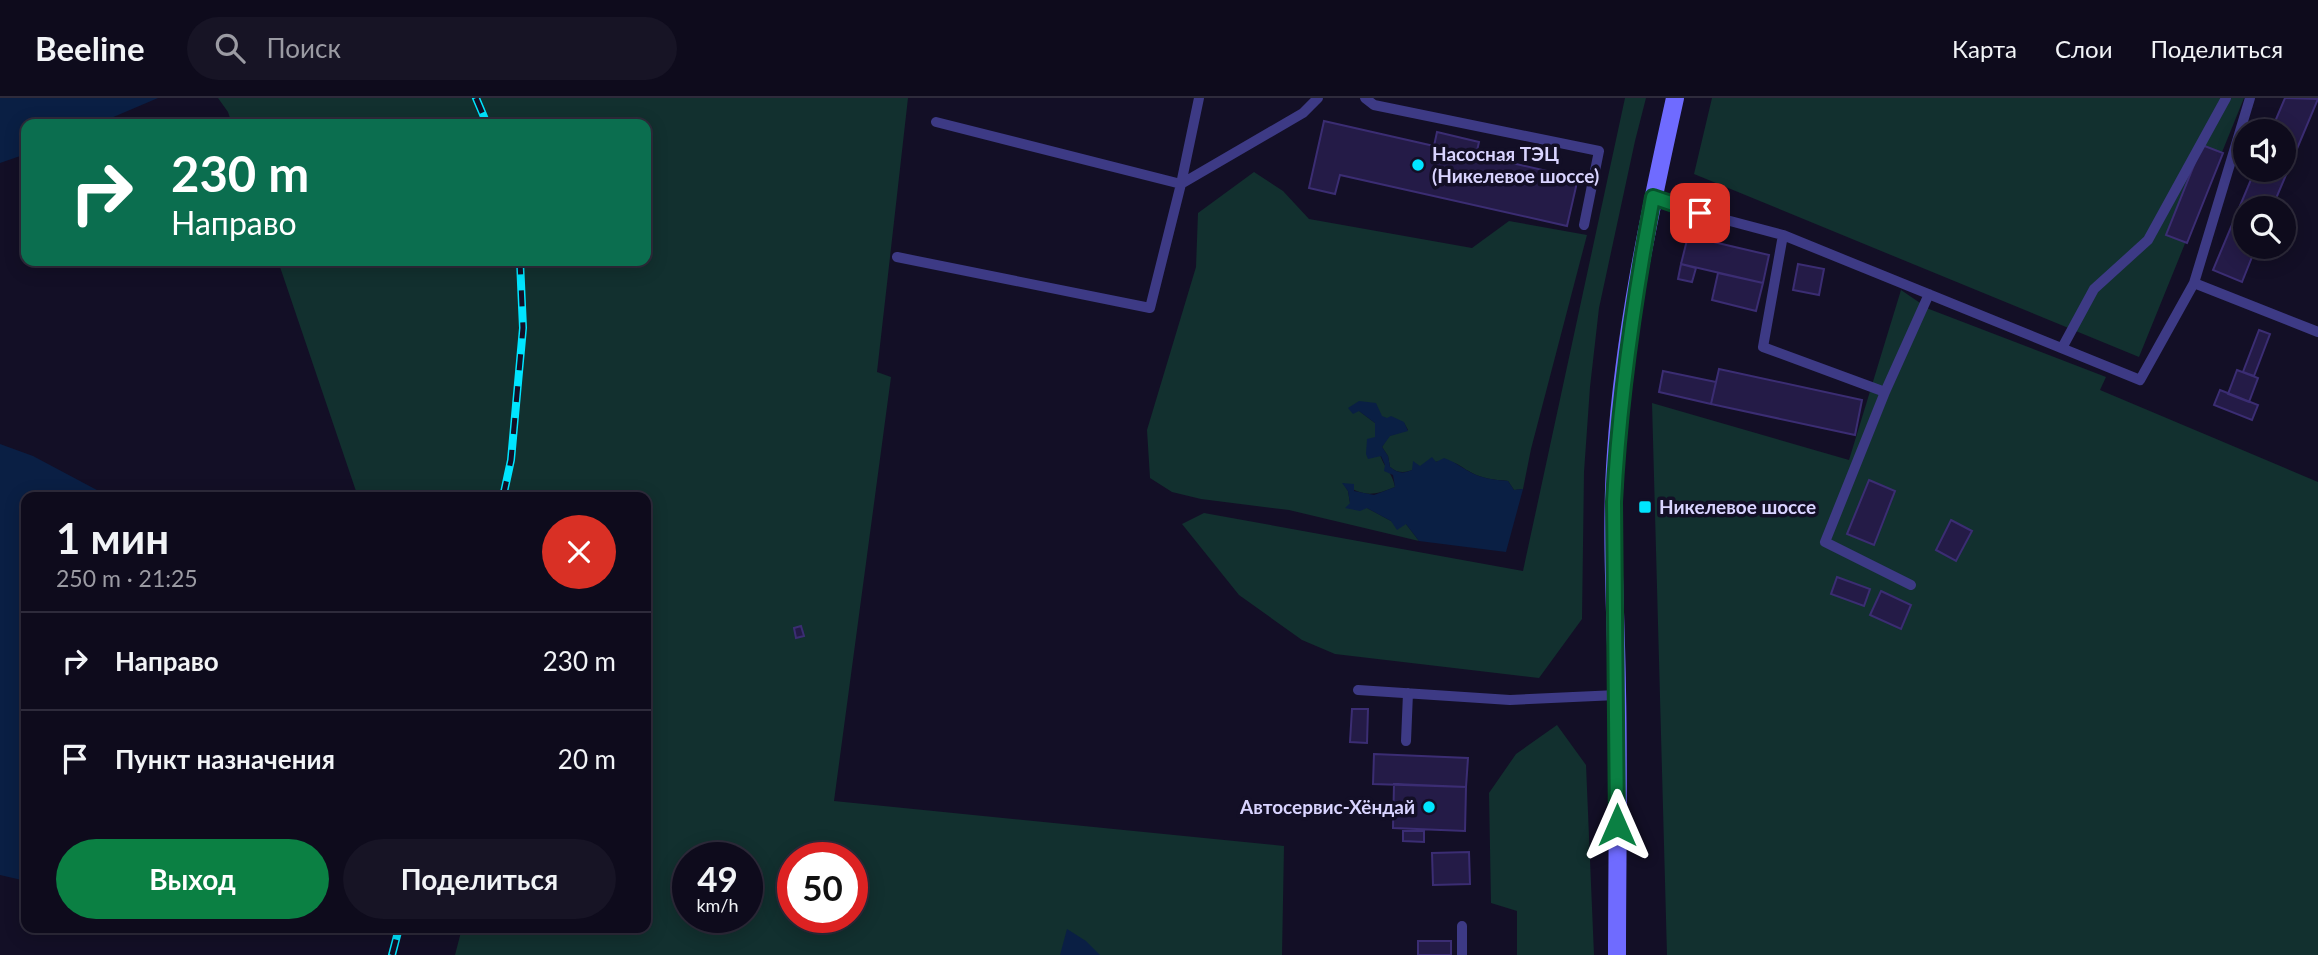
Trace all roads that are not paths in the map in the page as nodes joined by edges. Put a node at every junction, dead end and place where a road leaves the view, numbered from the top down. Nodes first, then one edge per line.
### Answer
1 (1199, 98) edge
2 (1318, 98) edge
3 (1365, 98) edge
4 (1675, 98) edge
5 (2226, 98) edge
6 (2250, 98) edge
7 (936, 122) dead end
8 (1181, 184) junction
9 (1653, 197) junction
10 (1584, 225) dead end
11 (1783, 235) junction
12 (897, 257) dead end
13 (2194, 283) junction
14 (1929, 295) junction
15 (2318, 332) edge
16 (2062, 348) junction
17 (1885, 392) junction
18 (1910, 585) dead end
19 (1358, 690) dead end
20 (1408, 693) junction
21 (1617, 695) junction
22 (1406, 741) dead end
23 (1462, 926) dead end
24 (1462, 955) edge
25 (1617, 955) edge

1 - 8 lane
2 - 8 lane
3 - 10 lane
4 - 9 main road
5 - 16 lane
6 - 13 lane
7 - 8 lane
8 - 12 lane
9 - 11 lane
9 - 21 main road
11 - 14 lane
11 - 17 lane
13 - 15 lane
13 - 16 lane
14 - 16 lane
14 - 17 lane
17 - 18 lane
19 - 20 lane
20 - 21 lane
20 - 22 lane
21 - 25 main road
23 - 24 lane

